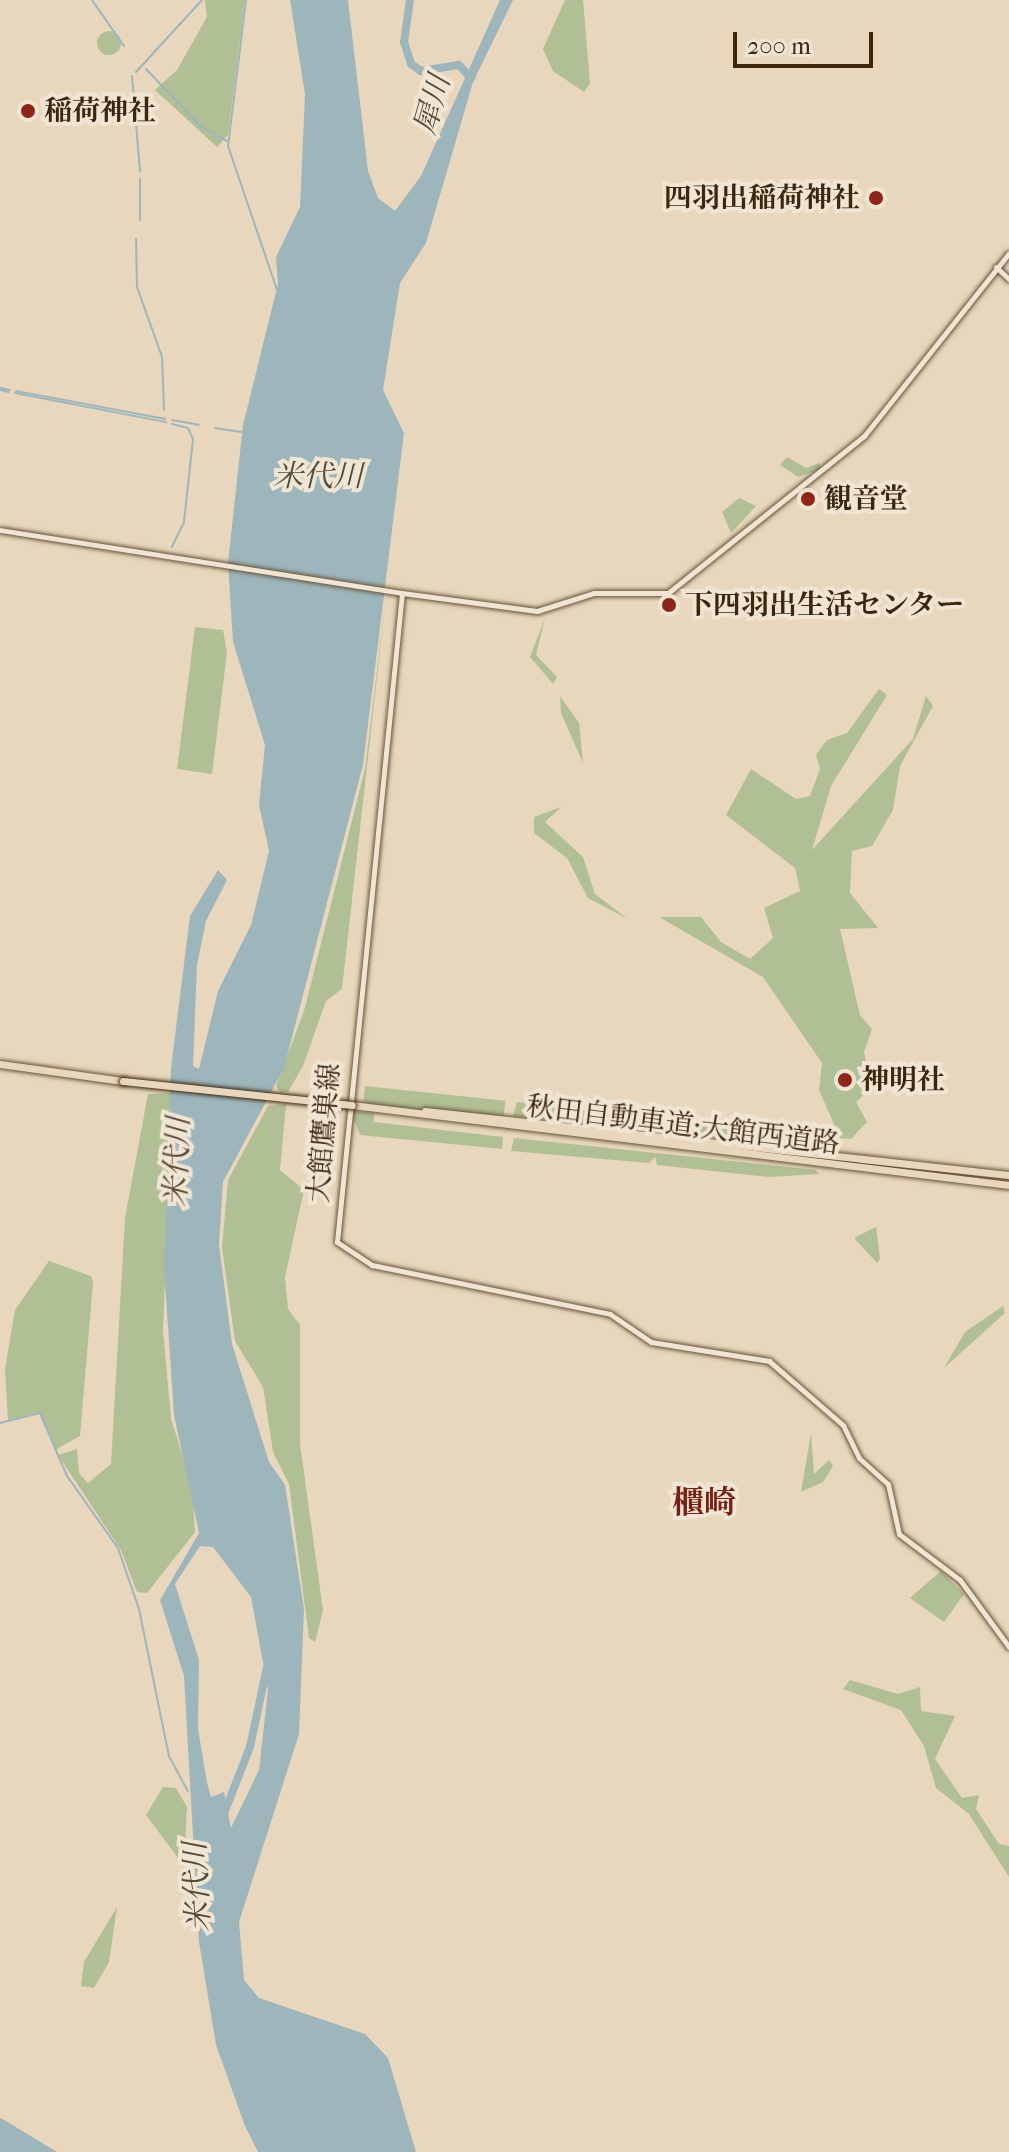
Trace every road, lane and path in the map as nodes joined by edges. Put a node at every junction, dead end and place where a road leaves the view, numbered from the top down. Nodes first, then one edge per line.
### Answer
1 (1009, 253) edge
2 (996, 267) junction
3 (1009, 279) edge
4 (0, 530) edge
5 (402, 593) junction
6 (0, 1064) edge
7 (352, 1105) junction
8 (1009, 1175) edge
9 (1009, 1185) edge
10 (1009, 1647) edge

1 - 2 main road
2 - 3 main road
2 - 5 main road
4 - 5 main road
5 - 10 main road, 大館鷹巣線
6 - 7 highway, 秋田自動車道;大館西道路, bridge
7 - 8 highway, 秋田自動車道;大館西道路
7 - 9 highway, 秋田自動車道;大館西道路

